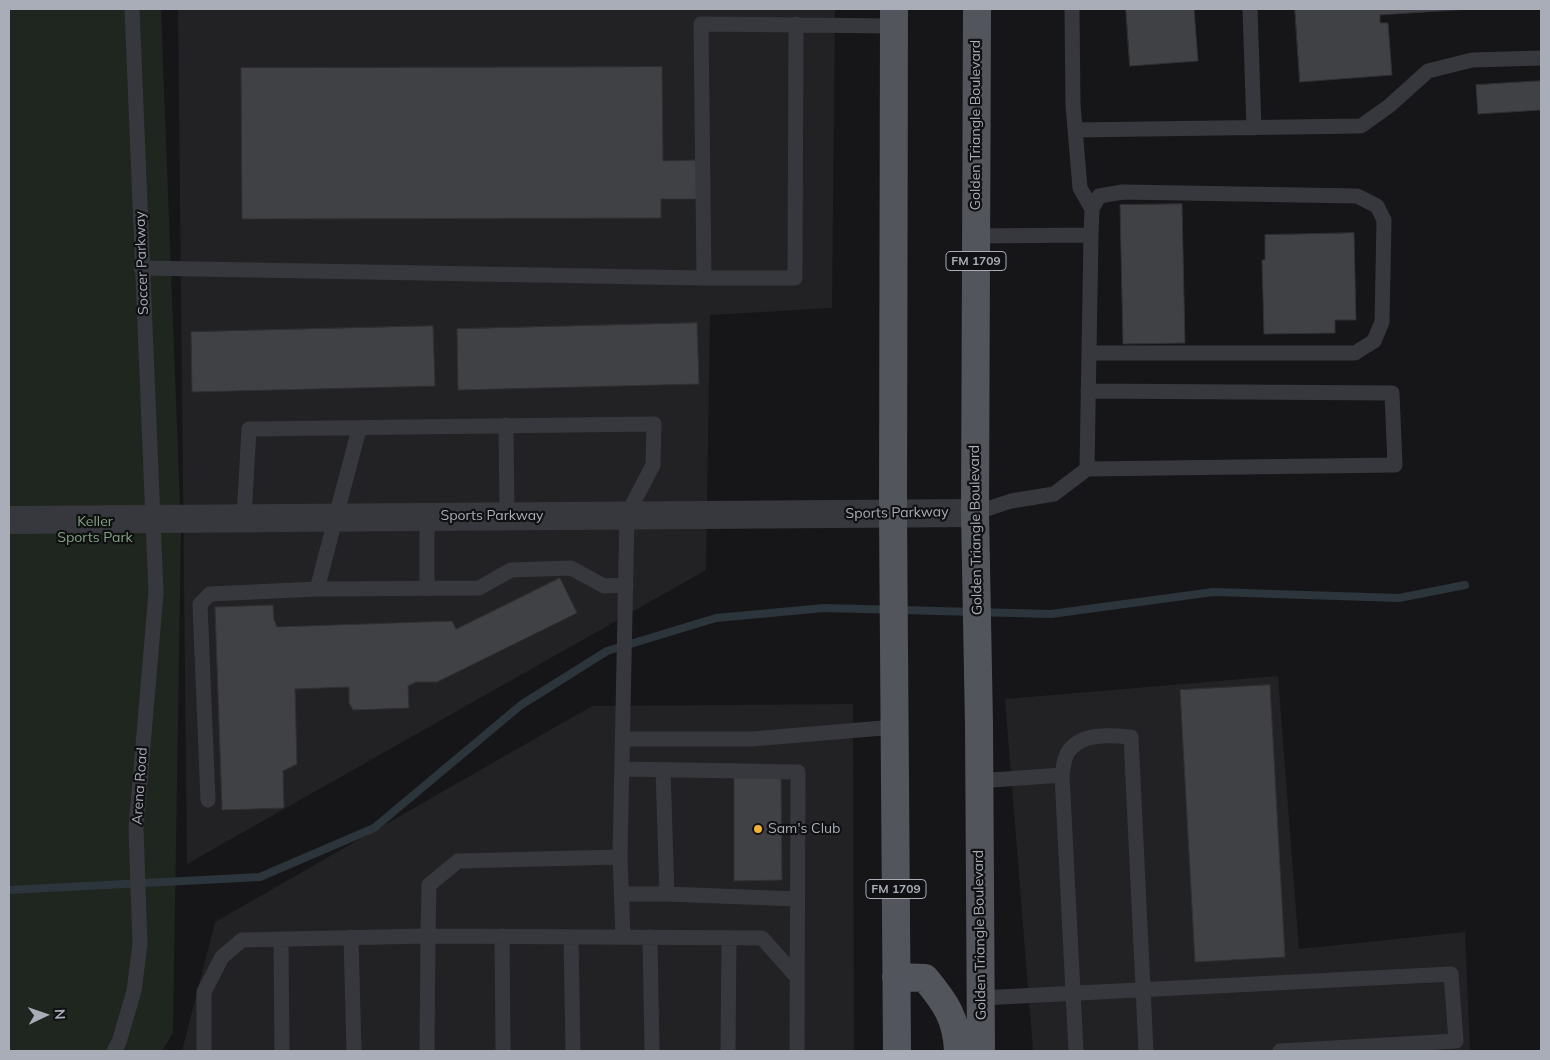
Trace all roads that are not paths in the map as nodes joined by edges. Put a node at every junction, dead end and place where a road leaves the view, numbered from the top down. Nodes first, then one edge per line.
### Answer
1 (132, 9) edge
2 (977, 9) edge
3 (1072, 9) edge
4 (1250, 9) edge
5 (894, 17) edge
6 (796, 24) junction
7 (1541, 58) edge
8 (1254, 128) junction
9 (1075, 130) junction
10 (1092, 210) junction
11 (1091, 235) junction
12 (976, 236) junction
13 (141, 268) junction
14 (704, 278) junction
15 (1089, 353) junction
16 (1088, 391) junction
17 (506, 426) junction
18 (359, 429) junction
19 (1087, 469) junction
20 (893, 513) junction
21 (975, 513) junction
22 (627, 515) junction
23 (337, 516) junction
24 (426, 516) junction
25 (507, 516) junction
26 (244, 517) junction
27 (154, 518) junction
28 (9, 520) edge
29 (626, 585) junction
30 (317, 589) junction
31 (427, 589) junction
32 (895, 727) junction
33 (623, 739) junction
34 (622, 769) junction
35 (663, 770) junction
36 (1062, 776) junction
37 (978, 781) junction
38 (208, 800) dead end
39 (620, 857) junction
40 (622, 894) junction
41 (667, 894) junction
42 (797, 899) junction
43 (428, 936) junction
44 (502, 936) junction
45 (571, 937) junction
46 (623, 937) junction
47 (650, 937) junction
48 (352, 938) junction
49 (729, 938) junction
50 (282, 939) junction
51 (796, 976) junction
52 (896, 977) junction
53 (1144, 990) junction
54 (1073, 993) junction
55 (981, 998) junction
56 (1456, 1046) edge
57 (114, 1051) edge
58 (204, 1051) edge
59 (282, 1051) edge
60 (354, 1051) edge
61 (428, 1051) edge
62 (503, 1051) edge
63 (574, 1051) edge
64 (652, 1051) edge
65 (728, 1051) edge
66 (797, 1051) edge
67 (897, 1051) edge
68 (958, 1051) edge
69 (981, 1051) edge
70 (1076, 1051) edge
71 (1146, 1051) edge
72 (1280, 1051) edge

1 - 13 lane, Soccer Parkway
2 - 12 main road, Golden Triangle Boulevard / FM 1709
3 - 9 lane
4 - 8 lane
5 - 6 lane
5 - 20 main road, FM 1709
6 - 14 lane
6 - 14 lane
7 - 8 lane
8 - 9 lane
9 - 10 lane
10 - 11 lane
10 - 15 lane
11 - 12 lane
11 - 15 lane
12 - 21 main road, Golden Triangle Boulevard / FM 1709
13 - 14 lane
13 - 27 lane, Soccer Parkway
15 - 16 lane
16 - 19 lane
16 - 19 lane
17 - 18 lane
17 - 22 lane
17 - 25 lane
18 - 23 lane
18 - 26 lane
19 - 21 lane
20 - 21 street, Sports Parkway
20 - 22 street, Sports Parkway
20 - 32 main road, FM 1709
21 - 37 main road, Golden Triangle Boulevard / FM 1709
22 - 25 street, Sports Parkway
22 - 29 lane
23 - 24 street, Sports Parkway
23 - 26 street, Sports Parkway
23 - 30 lane
24 - 25 street, Sports Parkway
24 - 31 lane
26 - 27 street, Sports Parkway
27 - 28 street, Sports Parkway
27 - 57 lane, Arena Road
29 - 31 lane
29 - 33 lane
30 - 31 lane
30 - 38 lane
32 - 33 lane
32 - 52 main road, FM 1709
33 - 34 lane
34 - 35 lane
34 - 39 lane
35 - 41 lane
35 - 42 lane
36 - 37 lane
36 - 53 lane
36 - 54 lane
37 - 55 main road, Golden Triangle Boulevard / FM 1709
39 - 40 lane
39 - 43 lane
40 - 41 lane
40 - 46 lane
41 - 42 lane
42 - 51 lane
43 - 44 lane
43 - 48 lane
43 - 61 lane
44 - 45 lane
44 - 62 lane
45 - 46 lane
45 - 63 lane
46 - 47 lane
47 - 49 lane
47 - 64 lane
48 - 50 lane
48 - 60 lane
49 - 51 lane
49 - 65 lane
50 - 58 lane
50 - 59 lane
51 - 66 lane
52 - 67 main road, FM 1709
52 - 68 main road
53 - 54 lane
53 - 56 lane
53 - 71 lane
54 - 55 lane
54 - 70 lane
55 - 69 main road, Golden Triangle Boulevard / FM 1709
56 - 72 lane

